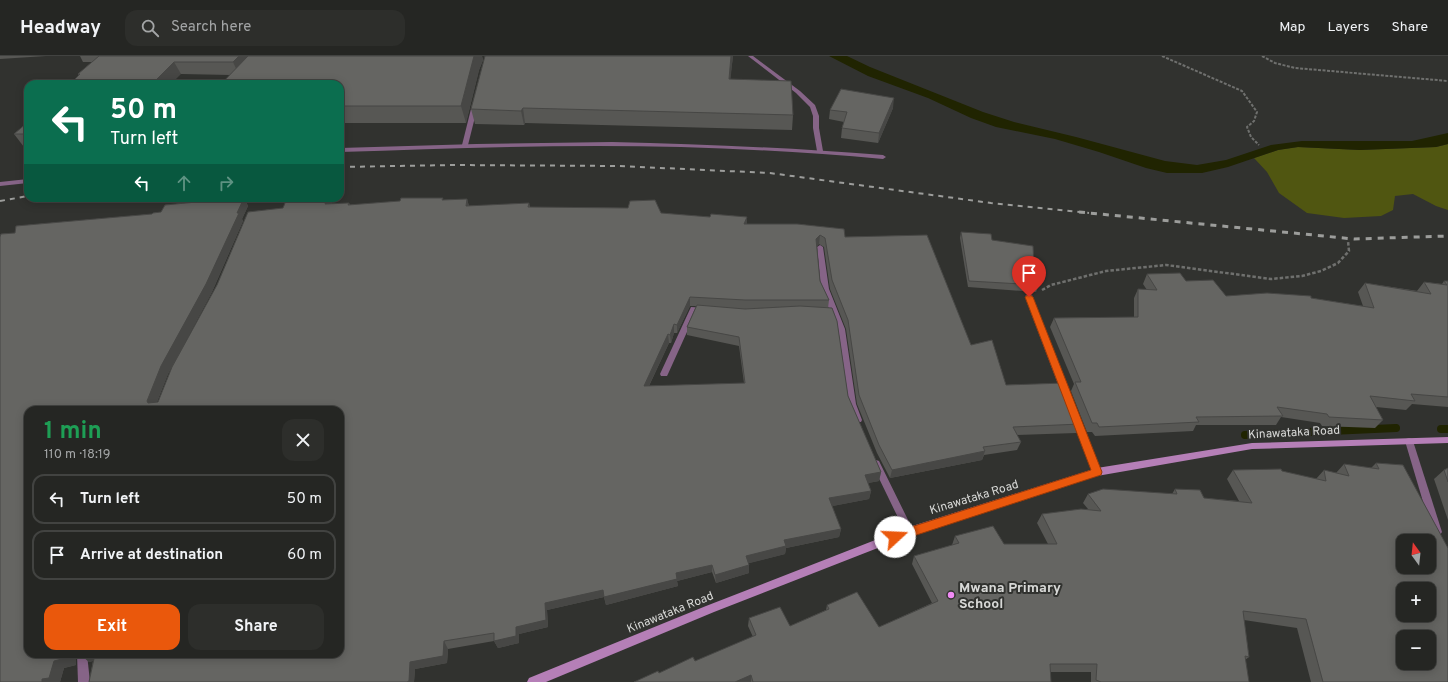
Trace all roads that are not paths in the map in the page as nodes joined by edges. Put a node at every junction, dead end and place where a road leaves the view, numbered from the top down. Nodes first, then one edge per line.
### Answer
1 (750, 56) edge
2 (476, 100) edge
3 (465, 145) junction
4 (344, 150) edge
5 (820, 151) junction
6 (883, 157) dead end
7 (24, 181) edge
8 (0, 184) edge
9 (820, 247) dead end
10 (1029, 297) road end
11 (716, 311) edge
12 (664, 374) dead end
13 (860, 425) edge
14 (1448, 440) edge
15 (1409, 441) junction
16 (872, 454) edge
17 (1097, 472) junction
18 (909, 531) junction
19 (1439, 538) edge
20 (82, 658) edge
21 (84, 682) edge
22 (533, 682) edge

1 - 5 street
2 - 3 street
3 - 4 street
3 - 5 street
5 - 6 street
7 - 8 street
9 - 13 street
10 - 17 street
11 - 12 street
14 - 15 street, Kinawataka Road
15 - 17 street, Kinawataka Road
15 - 19 street
16 - 18 street
17 - 18 street, Kinawataka Road
18 - 22 street, Kinawataka Road
20 - 21 street

